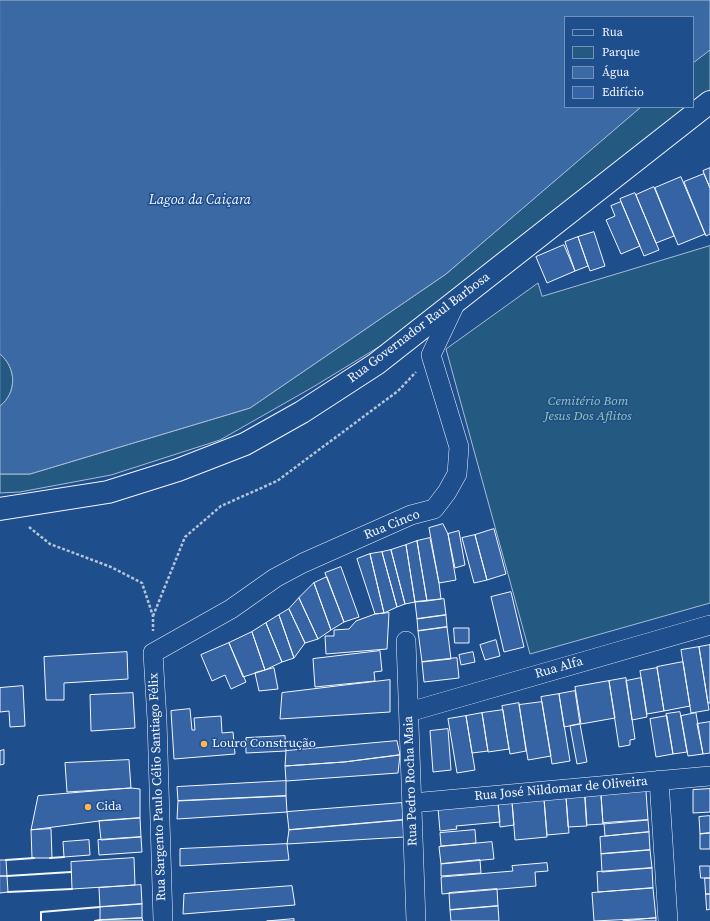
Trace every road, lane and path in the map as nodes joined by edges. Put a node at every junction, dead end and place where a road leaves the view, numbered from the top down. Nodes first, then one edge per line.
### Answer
1 (710, 102) edge
2 (458, 298) junction
3 (431, 355) junction
4 (2, 515) edge
5 (153, 616) junction
6 (710, 625) edge
7 (406, 641) dead end
8 (153, 653) junction
9 (408, 712) junction
10 (710, 776) edge
11 (658, 780) junction
12 (412, 803) junction
13 (163, 921) edge
14 (416, 921) edge
15 (668, 921) edge

1 - 2 street, Rua Governador Raul Barbosa
2 - 3 street
2 - 4 street, Rua Governador Raul Barbosa
3 - 5 path
3 - 8 street, Rua Cinco
4 - 5 path
5 - 8 path
6 - 9 street, Rua Alfa
7 - 9 street, Rua Pedro Rocha Maia
8 - 13 street, Rua Sargento Paulo Célio Santiago Félix
9 - 12 street, Rua Pedro Rocha Maia
10 - 11 street, Rua José Nildomar de Oliveira
11 - 12 street, Rua José Nildomar de Oliveira
11 - 15 street
12 - 14 street, Rua Pedro Rocha Maia

